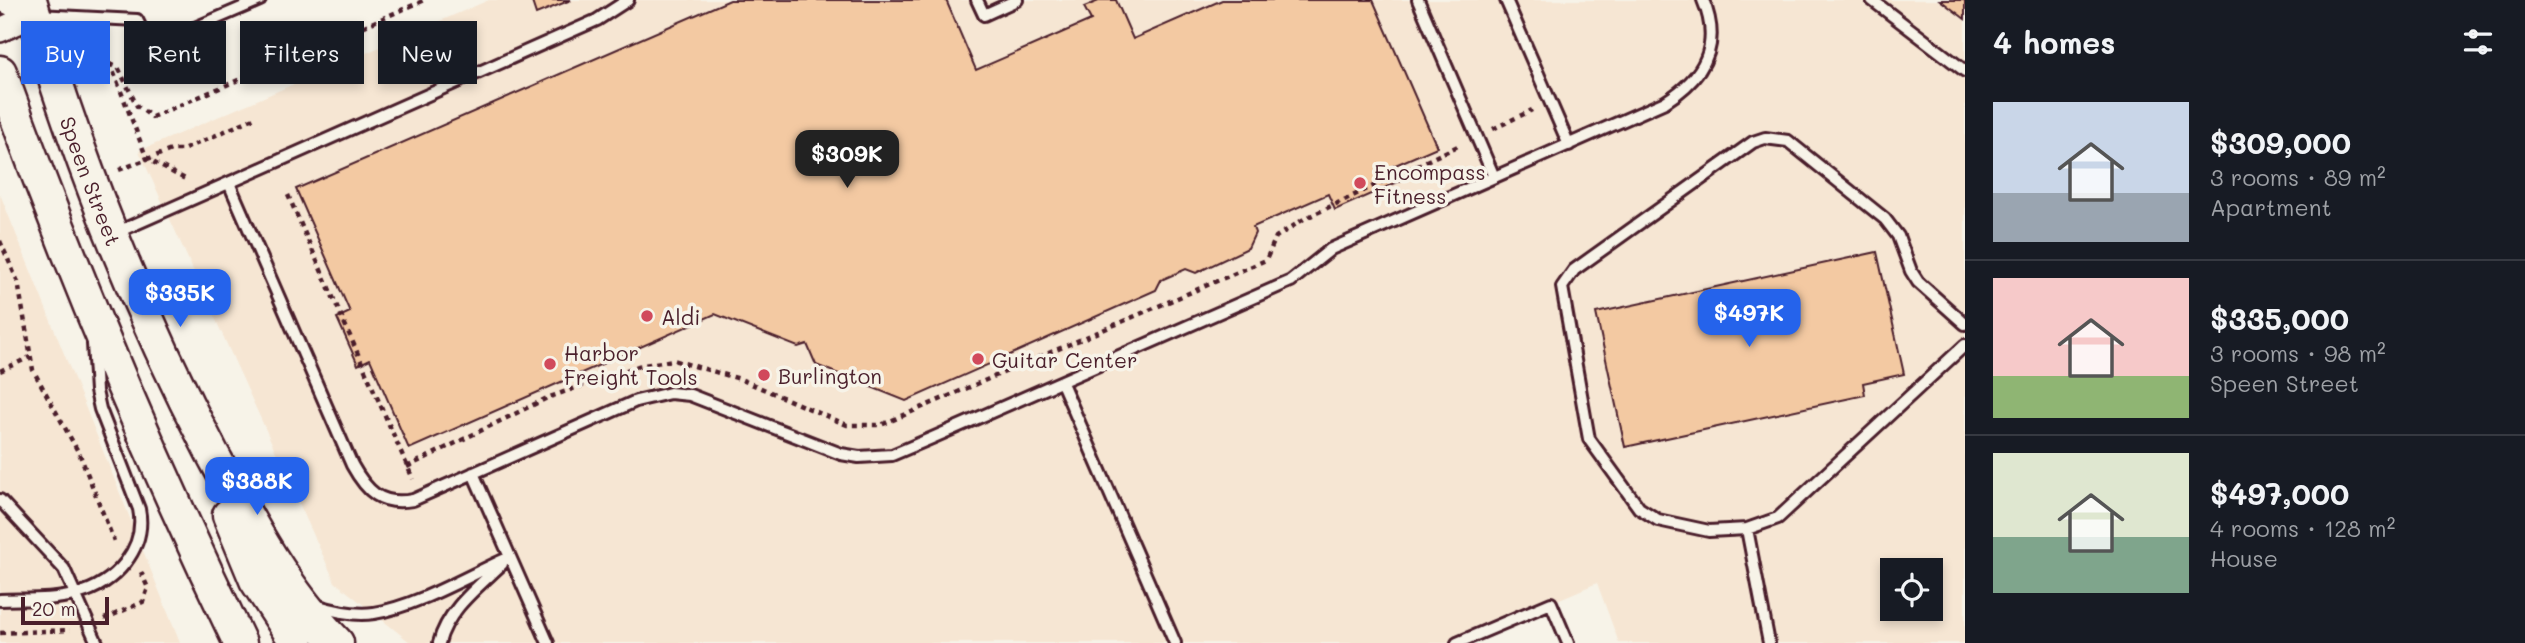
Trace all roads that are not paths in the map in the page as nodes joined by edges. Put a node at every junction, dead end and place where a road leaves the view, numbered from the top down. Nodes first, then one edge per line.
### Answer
1 (4, 0) edge
2 (260, 0) edge
3 (628, 0) edge
4 (977, 0) edge
5 (1017, 0) edge
6 (1418, 0) edge
7 (1506, 0) edge
8 (1703, 0) edge
9 (1872, 0) edge
10 (32, 8) edge
11 (0, 30) edge
12 (1965, 71) edge
13 (0, 72) edge
14 (1569, 145) junction
15 (1494, 177) junction
16 (229, 183) junction
17 (110, 235) junction
18 (80, 283) junction
19 (1965, 324) edge
20 (1965, 345) edge
21 (1062, 383) junction
22 (188, 408) junction
23 (473, 473) junction
24 (0, 500) edge
25 (1747, 529) junction
26 (510, 557) junction
27 (77, 594) junction
28 (0, 600) edge
29 (299, 600) junction
30 (97, 643) edge
31 (240, 643) edge
32 (297, 643) edge
33 (337, 643) edge
34 (439, 643) edge
35 (548, 643) edge
36 (1175, 643) edge
37 (1457, 643) edge
38 (1568, 643) edge
39 (1769, 643) edge

1 - 10 street
2 - 10 lane
3 - 16 lane
4 - 5 lane
6 - 15 lane
7 - 14 lane
8 - 14 lane
9 - 12 lane
10 - 11 street
10 - 17 main road, Speen Street
13 - 18 main road
14 - 15 lane
15 - 21 lane
16 - 17 lane
16 - 23 lane
17 - 22 main road, Speen Street
18 - 27 lane
18 - 31 main road
19 - 25 lane
20 - 25 lane
21 - 23 lane
21 - 36 lane
22 - 29 main road, Speen Street
22 - 32 main road
23 - 26 lane
24 - 27 lane
25 - 39 lane
26 - 29 lane
26 - 34 lane
26 - 35 lane
27 - 28 lane
27 - 30 lane
29 - 33 main road, Speen Street
37 - 38 lane

